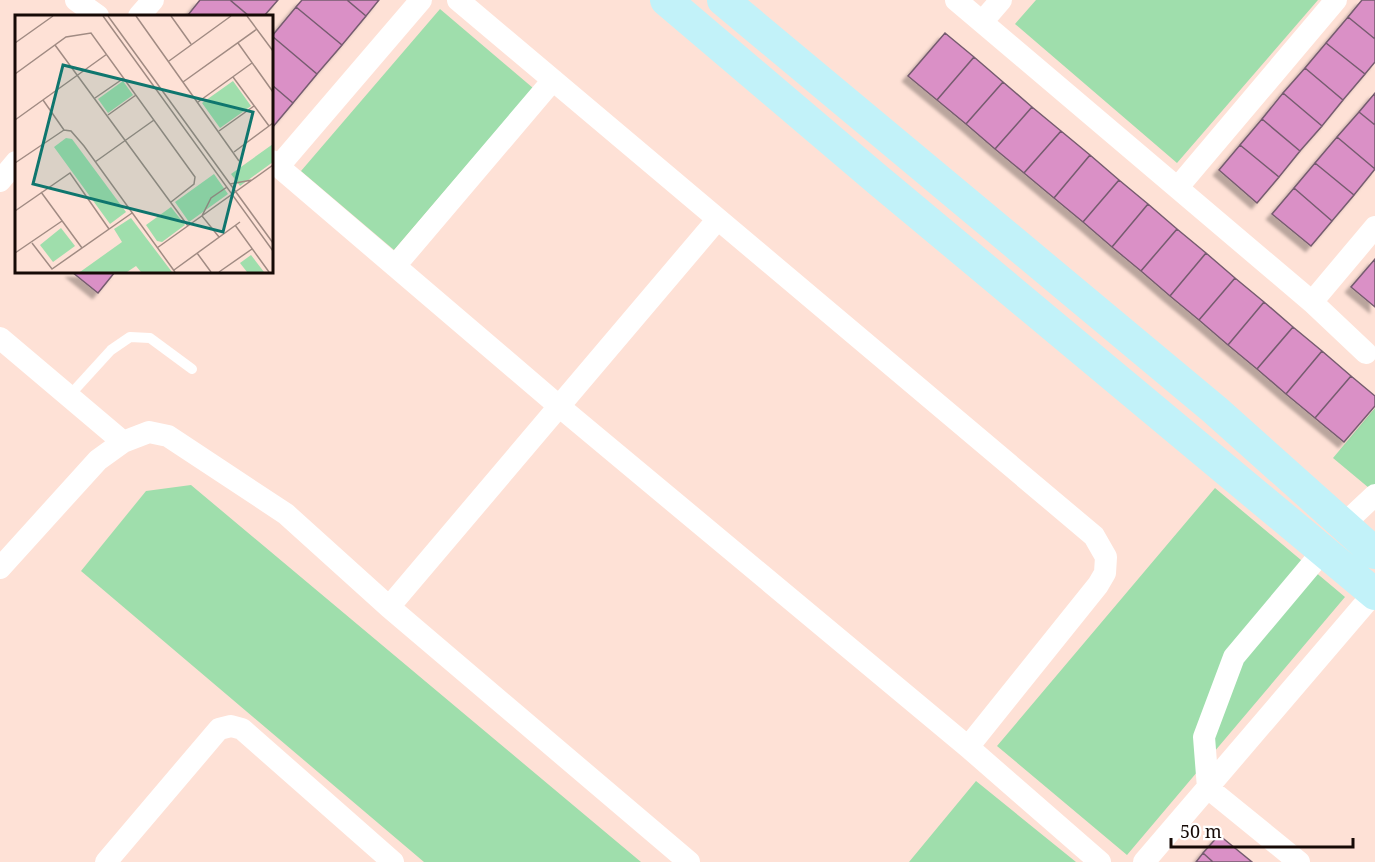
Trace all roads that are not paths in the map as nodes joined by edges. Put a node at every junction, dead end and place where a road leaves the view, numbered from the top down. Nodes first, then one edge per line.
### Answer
1 (76, 0) edge
2 (153, 0) edge
3 (421, 0) edge
4 (458, 0) edge
5 (666, 0) edge
6 (723, 0) edge
7 (956, 0) edge
8 (1001, 0) edge
9 (1336, 0) edge
10 (97, 15) edge
11 (140, 15) edge
12 (982, 22) junction
13 (553, 80) junction
14 (15, 163) edge
15 (275, 164) edge
16 (0, 181) edge
17 (1178, 187) junction
18 (717, 220) junction
19 (1375, 226) edge
20 (395, 266) junction
21 (1312, 302) junction
22 (0, 338) edge
23 (1366, 353) dead end
24 (192, 369) dead end
25 (69, 396) junction
26 (560, 407) junction
27 (123, 442) junction
28 (1375, 495) edge
29 (1343, 525) junction
30 (1323, 551) junction
31 (1375, 553) edge
32 (0, 568) edge
33 (1375, 593) edge
34 (389, 606) junction
35 (968, 747) junction
36 (1208, 788) junction
37 (106, 862) edge
38 (393, 862) edge
39 (689, 862) edge
40 (1100, 862) edge
41 (1144, 862) edge
42 (1299, 862) edge

1 - 10 street
2 - 11 street
3 - 15 street
4 - 13 street
5 - 30 main road
6 - 29 main road
7 - 12 street
8 - 12 street
9 - 17 street
12 - 17 street
13 - 18 street
13 - 20 street
14 - 16 street
15 - 20 street
17 - 21 street
18 - 26 street
18 - 35 street
19 - 21 street
20 - 26 street
21 - 23 street
22 - 25 street
24 - 25 lane
25 - 27 street
26 - 34 street
26 - 35 street
27 - 32 street
27 - 34 street
28 - 29 street
29 - 31 main road
30 - 33 main road
30 - 36 street
33 - 36 street
34 - 39 street
35 - 40 street
36 - 41 street
36 - 42 street
37 - 38 street

